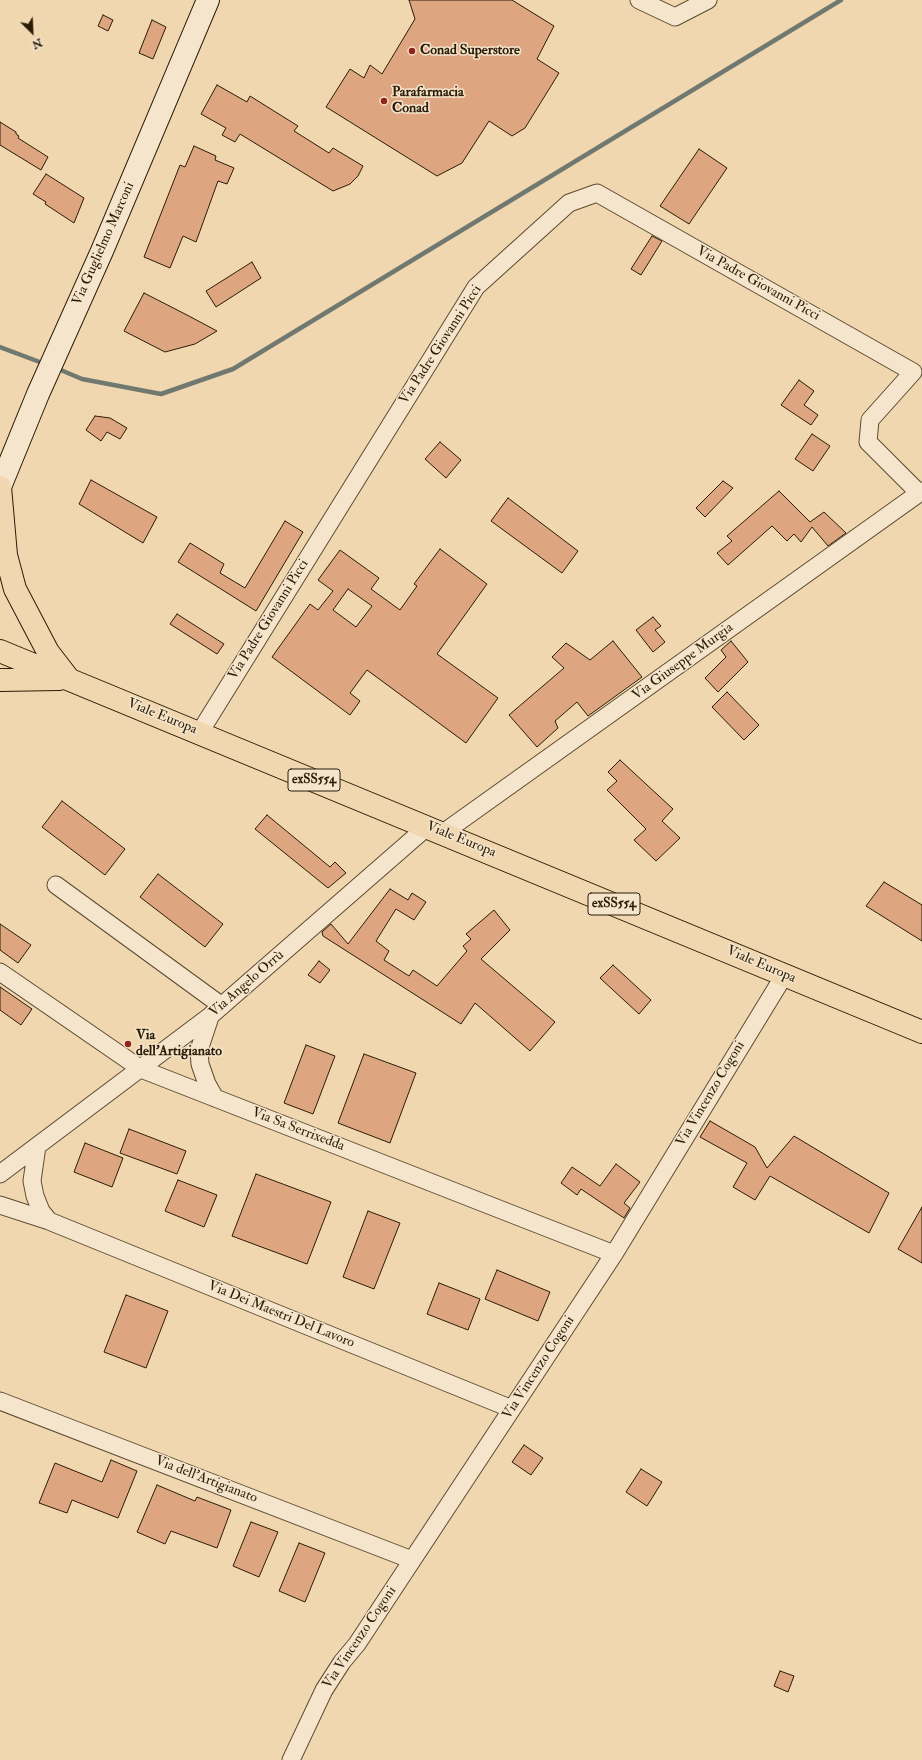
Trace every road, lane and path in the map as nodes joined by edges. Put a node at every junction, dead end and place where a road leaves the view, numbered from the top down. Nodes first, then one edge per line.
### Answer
1 (208, 0) edge
2 (639, 0) edge
3 (708, 0) edge
4 (0, 487) edge
5 (920, 492) edge
6 (0, 651) edge
7 (68, 679) junction
8 (0, 680) edge
9 (200, 732) junction
10 (436, 830) junction
11 (56, 885) dead end
12 (0, 972) edge
13 (785, 974) junction
14 (216, 1011) junction
15 (922, 1032) edge
16 (141, 1069) junction
17 (215, 1098) junction
18 (37, 1146) junction
19 (0, 1174) edge
20 (0, 1205) edge
21 (49, 1221) junction
22 (614, 1254) junction
23 (0, 1401) edge
24 (512, 1409) junction
25 (412, 1560) junction
26 (291, 1760) edge

1 - 4 main road, Via Guglielmo Marconi
2 - 3 street
4 - 7 main road
5 - 9 street, Via Padre Giovanni Picci
5 - 10 street, Via Giuseppe Murgia
6 - 7 main road, Viale Europa / exSS554
7 - 8 main road
7 - 9 main road, Viale Europa / exSS554
9 - 10 main road, Viale Europa / exSS554
10 - 13 main road, Viale Europa / exSS554
10 - 14 street, Via Angelo Orrù
11 - 14 street
12 - 16 street, Via Sa Serrixedda
13 - 15 main road, Viale Europa / exSS554
13 - 22 street, Via Vincenzo Cogoni
14 - 16 street, Via Angelo Orrù
14 - 17 street
16 - 17 street, Via Sa Serrixedda
16 - 18 street, Via Angelo Orrù
17 - 22 street, Via Sa Serrixedda
18 - 19 street, Via Angelo Orrù
18 - 21 street
20 - 21 street, Via Dei Maestri Del Lavoro
21 - 24 street, Via Dei Maestri Del Lavoro
22 - 24 street, Via Vincenzo Cogoni
23 - 25 street, Via dell'Artigianato
24 - 25 street, Via Vincenzo Cogoni
25 - 26 street, Via Vincenzo Cogoni

